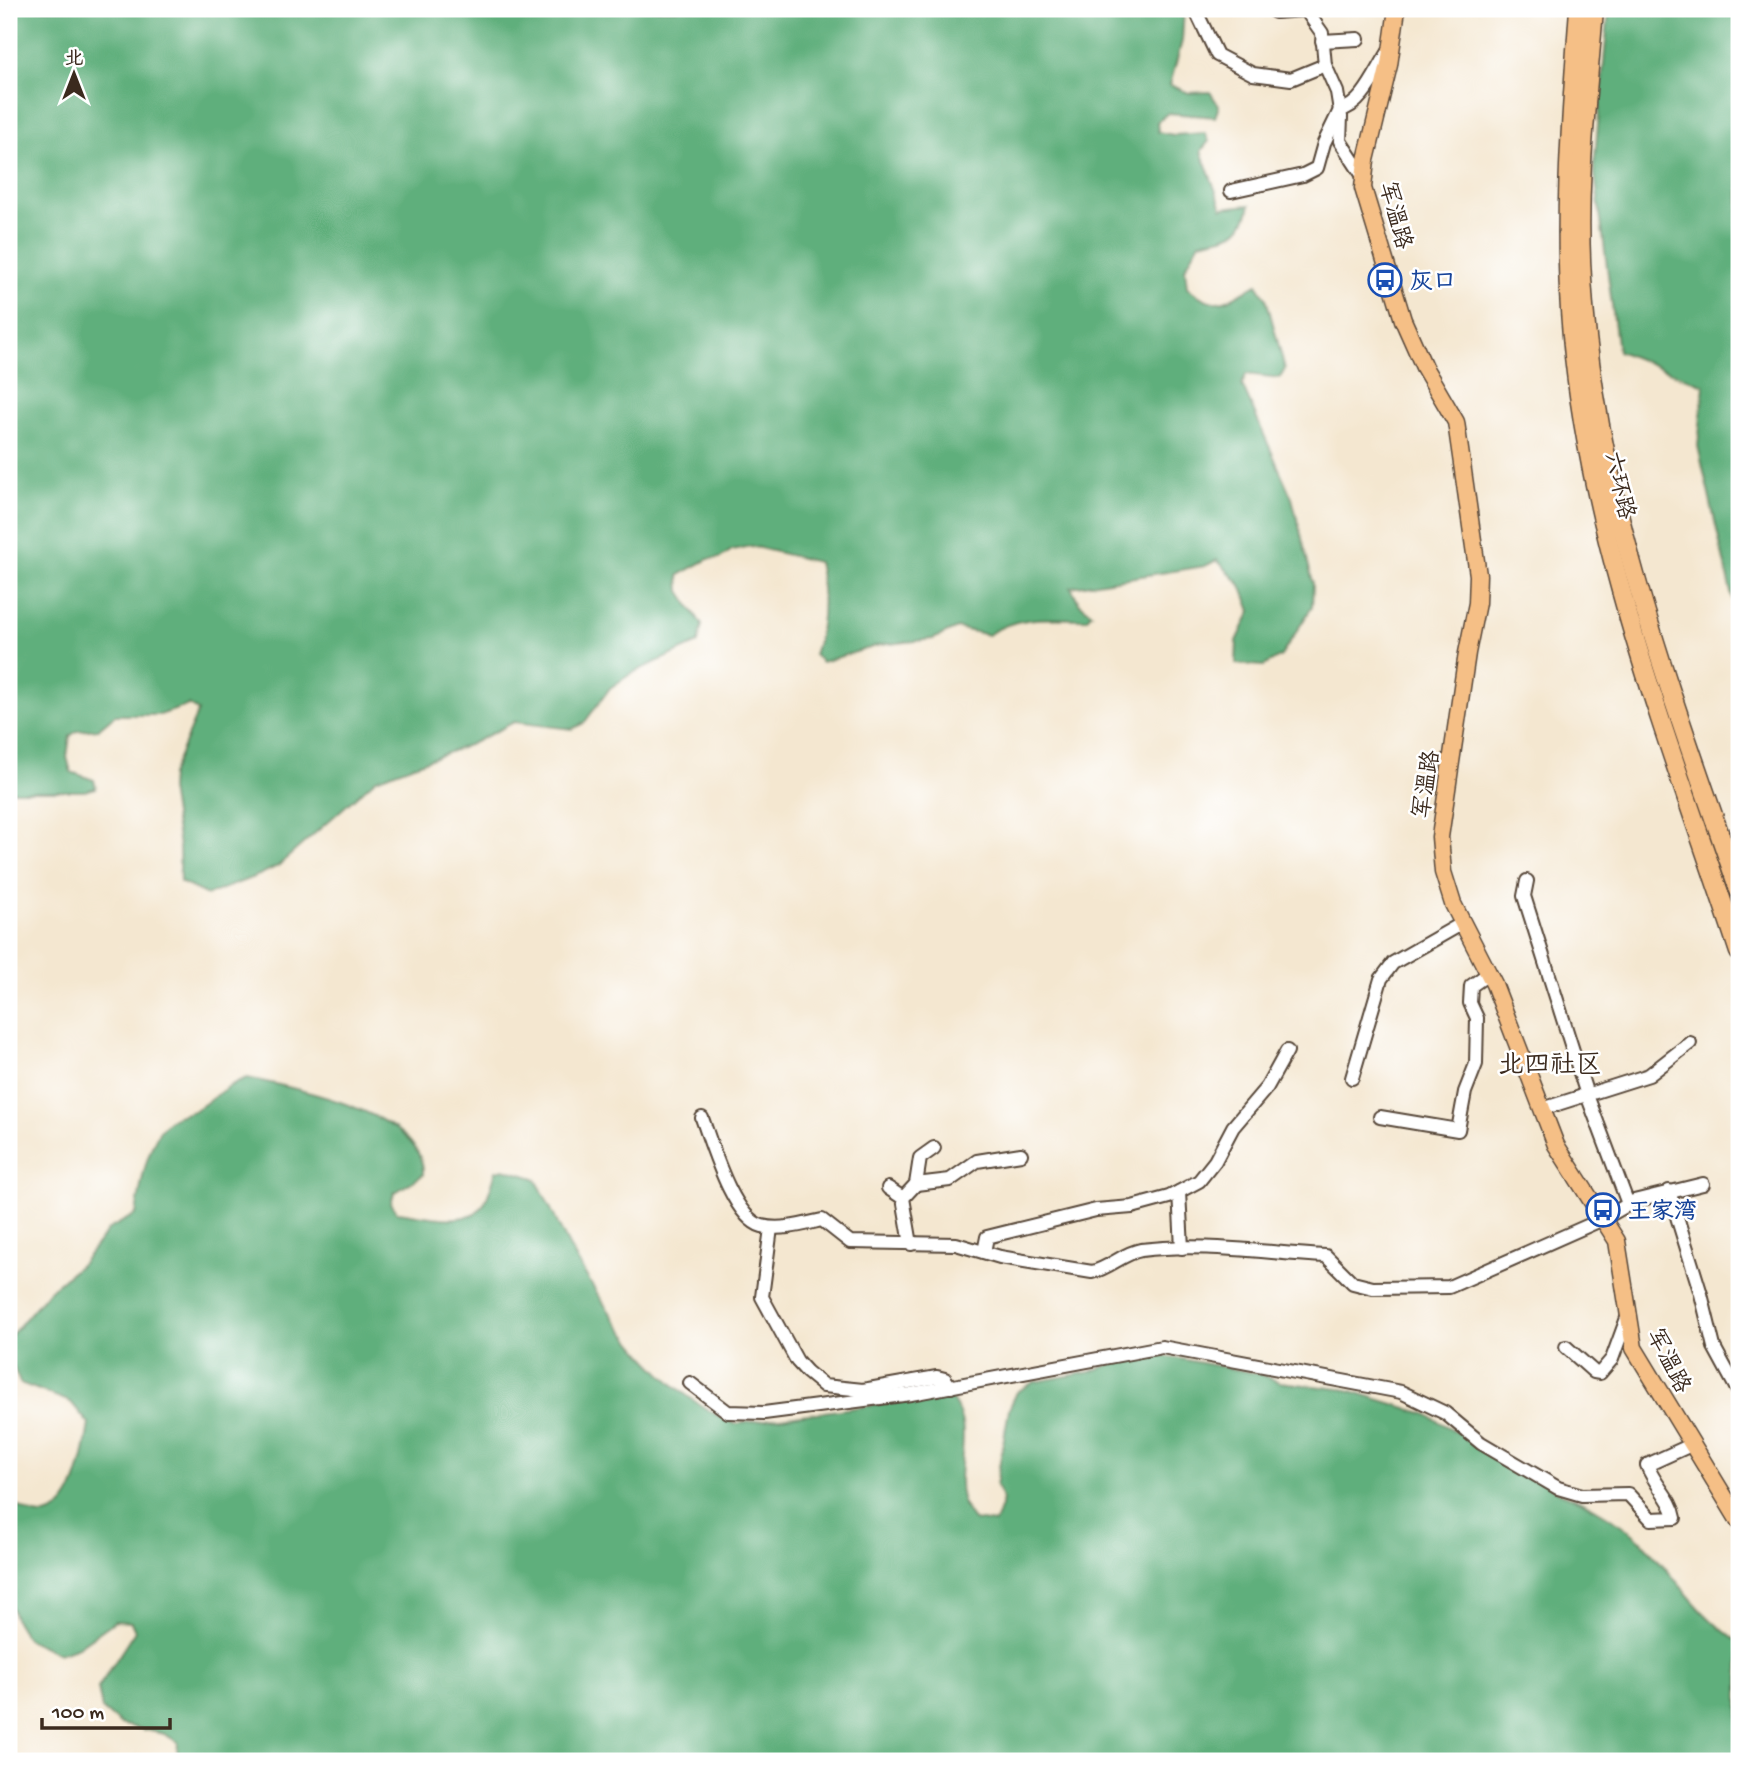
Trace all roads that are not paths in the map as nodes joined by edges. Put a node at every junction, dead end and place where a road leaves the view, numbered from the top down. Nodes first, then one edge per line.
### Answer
1 (1195, 9) edge
2 (1270, 9) edge
3 (1397, 9) edge
4 (1579, 9) edge
5 (1594, 9) edge
6 (1305, 10) edge
7 (1358, 39) dead end
8 (1322, 41) junction
9 (1390, 49) junction
10 (1325, 65) junction
11 (1340, 110) junction
12 (1363, 176) junction
13 (1231, 191) dead end
14 (1527, 881) dead end
15 (1739, 890) edge
16 (1463, 923) junction
17 (1739, 953) edge
18 (1488, 974) junction
19 (1690, 1043) dead end
20 (1287, 1051) dead end
21 (1352, 1078) dead end
22 (1587, 1095) junction
23 (1542, 1109) junction
24 (1380, 1117) dead end
25 (702, 1118) dead end
26 (934, 1148) dead end
27 (1021, 1154) dead end
28 (916, 1184) junction
29 (1703, 1184) dead end
30 (888, 1188) dead end
31 (1669, 1191) junction
32 (1179, 1192) junction
33 (903, 1198) junction
34 (1628, 1204) junction
35 (1603, 1219) junction
36 (771, 1228) junction
37 (911, 1244) junction
38 (1182, 1248) junction
39 (984, 1252) junction
40 (1627, 1318) junction
41 (1566, 1346) dead end
42 (690, 1383) dead end
43 (951, 1387) junction
44 (1739, 1393) edge
45 (1691, 1445) junction
46 (1739, 1521) edge

1 - 10 street
2 - 6 street
3 - 9 main road, 军温路
4 - 17 highway, 六环路
5 - 15 highway, 六环路
6 - 8 street
7 - 8 street
8 - 10 street
9 - 11 street
9 - 12 main road, 军温路
10 - 11 street
11 - 12 street
11 - 13 street
12 - 16 main road, 军温路
14 - 22 street
16 - 18 main road, 军温路
16 - 21 street
18 - 23 main road, 军温路
18 - 24 street
19 - 22 street
20 - 32 street
22 - 23 street
22 - 34 street
23 - 35 main road, 军温路
25 - 36 street
26 - 28 street
27 - 28 street
28 - 33 street
29 - 31 street
30 - 33 street
31 - 34 street
31 - 44 street
32 - 38 street
32 - 39 street
33 - 37 street
34 - 35 street
35 - 38 street
35 - 40 main road, 军温路
36 - 37 street
36 - 43 street
37 - 39 street
38 - 39 street
40 - 41 street
40 - 45 main road, 军温路
42 - 43 street
43 - 45 street
45 - 46 main road, 军温路

